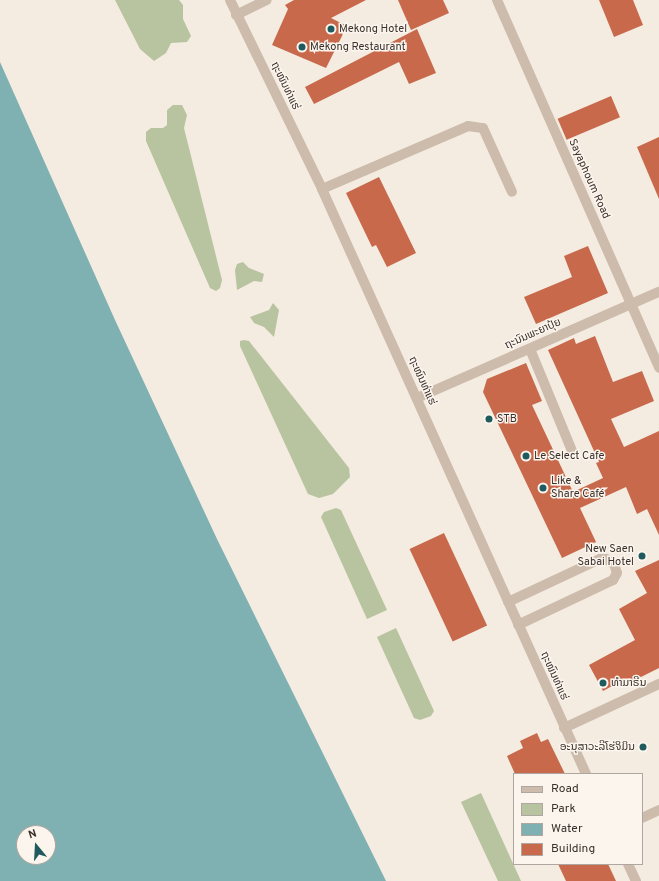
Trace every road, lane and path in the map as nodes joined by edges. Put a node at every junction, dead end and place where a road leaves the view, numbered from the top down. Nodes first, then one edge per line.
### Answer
1 (230, 0) edge
2 (267, 0) edge
3 (497, 0) edge
4 (236, 15) junction
5 (322, 189) junction
6 (512, 192) dead end
7 (659, 292) edge
8 (631, 305) junction
9 (530, 349) junction
10 (659, 368) edge
11 (417, 398) junction
12 (572, 451) dead end
13 (508, 602) junction
14 (518, 624) junction
15 (659, 684) edge
16 (564, 728) junction
17 (586, 773) edge
18 (659, 810) edge
19 (643, 818) edge
20 (628, 865) edge
21 (636, 881) edge

1 - 4 street, ຖະໜົນທ່າແຮ່
2 - 4 street
3 - 8 street, Sayaphoum Road
4 - 5 street, ຖະໜົນທ່າແຮ່
5 - 6 street
5 - 11 street, ຖະໜົນທ່າແຮ່
7 - 8 street, ຖະນົນພະຍາປຸ້ຍ
8 - 9 street, ຖະນົນພະຍາປຸ້ຍ
8 - 10 street, Sayaphoum Road
9 - 11 street, ຖະນົນພະຍາປຸ້ຍ
9 - 12 street
11 - 13 street, ຖະໜົນທ່າແຮ່
13 - 14 street, ຖະໜົນທ່າແຮ່
13 - 14 street
14 - 16 street, ຖະໜົນທ່າແຮ່
15 - 16 street
16 - 17 street, ຖະໜົນທ່າແຮ່
18 - 19 street
20 - 21 street

